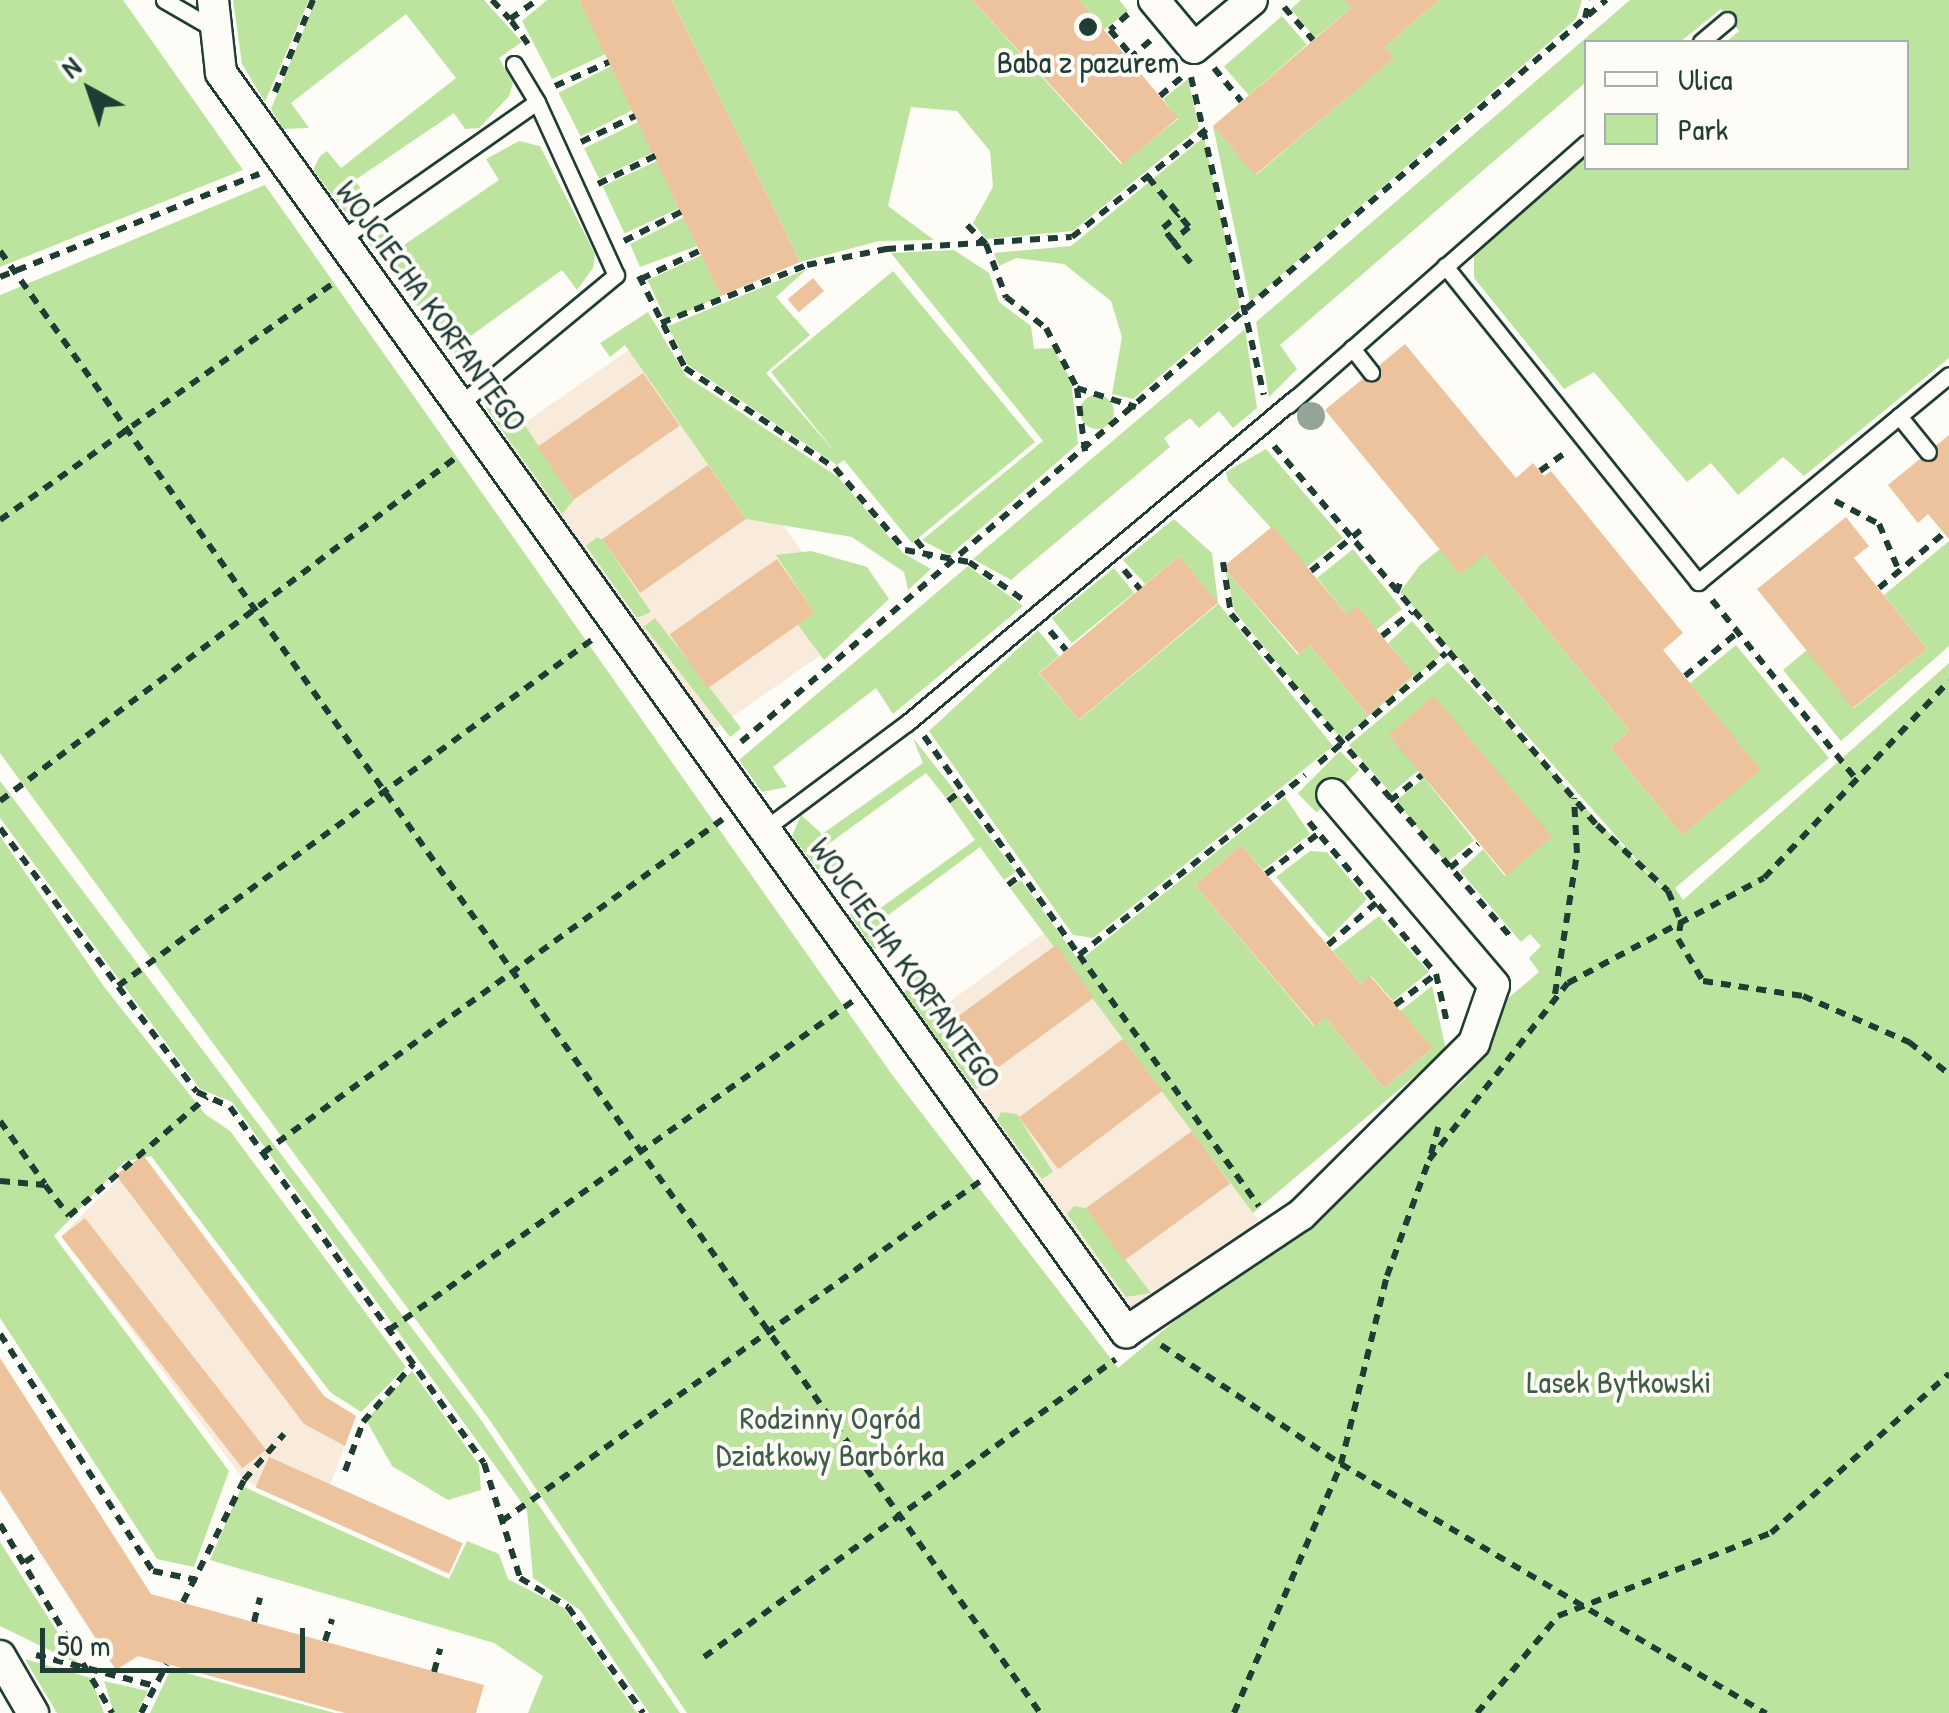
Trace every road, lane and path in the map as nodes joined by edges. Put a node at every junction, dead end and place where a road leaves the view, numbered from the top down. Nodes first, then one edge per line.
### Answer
1 (164, 0) edge
2 (313, 0) edge
3 (492, 0) edge
4 (1252, 0) edge
5 (1589, 0) edge
6 (1606, 0) edge
7 (1144, 5) edge
8 (1284, 8) dead end
9 (214, 15) edge
10 (1585, 18) junction
11 (510, 19) dead end
12 (1727, 20) dead end
13 (1156, 36) dead end
14 (1312, 40) dead end
15 (1704, 40) edge
16 (609, 62) dead end
17 (514, 64) dead end
18 (1213, 68) dead end
19 (1187, 72) dead end
20 (1196, 82) dead end
21 (549, 88) dead end
22 (1160, 96) dead end
23 (537, 102) junction
24 (1241, 102) dead end
25 (268, 107) dead end
26 (635, 116) dead end
27 (1208, 128) junction
28 (576, 145) dead end
29 (1584, 145) edge
30 (276, 151) junction
31 (655, 156) dead end
32 (1148, 177) junction
33 (596, 185) dead end
34 (682, 212) dead end
35 (1179, 214) junction
36 (967, 225) dead end
37 (341, 239) junction
38 (1173, 240) junction
39 (623, 242) dead end
40 (986, 244) junction
41 (0, 251) edge
42 (699, 251) dead end
43 (1191, 263) dead end
44 (1446, 266) junction
45 (15, 272) junction
46 (348, 273) dead end
47 (0, 278) edge
48 (641, 279) dead end
49 (1247, 314) junction
50 (660, 323) dead end
51 (1352, 348) junction
52 (685, 368) dead end
53 (1370, 372) dead end
54 (1949, 375) edge
55 (1077, 388) junction
56 (460, 405) junction
57 (1137, 408) junction
58 (1899, 416) junction
59 (1270, 420) junction
60 (125, 430) junction
61 (472, 446) dead end
62 (1086, 452) junction
63 (1928, 452) dead end
64 (1574, 463) dead end
65 (1540, 471) dead end
66 (1812, 488) junction
67 (0, 520) edge
68 (1361, 530) dead end
69 (1944, 533) dead end
70 (1351, 539) junction
71 (916, 540) dead end
72 (932, 559) junction
73 (956, 562) junction
74 (1223, 562) dead end
75 (1898, 571) junction
76 (1311, 572) dead end
77 (1402, 579) dead end
78 (1698, 582) junction
79 (1878, 588) dead end
80 (1396, 592) junction
81 (253, 610) junction
82 (1412, 612) junction
83 (1034, 613) junction
84 (604, 631) dead end
85 (1738, 632) junction
86 (1382, 636) dead end
87 (1446, 653) junction
88 (1684, 676) dead end
89 (1949, 682) edge
90 (924, 737) dead end
91 (1340, 745) junction
92 (717, 762) junction
93 (1422, 775) dead end
94 (1856, 778) junction
95 (1288, 790) junction
96 (961, 791) junction
97 (382, 792) junction
98 (1332, 794) dead end
99 (1574, 796) junction
100 (948, 801) dead end
101 (1297, 801) dead end
102 (1390, 801) junction
103 (0, 802) edge
104 (734, 811) dead end
105 (0, 828) edge
106 (766, 828) junction
107 (1478, 844) dead end
108 (1450, 868) junction
109 (1021, 874) junction
110 (1266, 874) dead end
111 (1008, 885) dead end
112 (1376, 903) junction
113 (1681, 921) junction
114 (1513, 940) dead end
115 (1328, 945) dead end
116 (1078, 955) junction
117 (511, 972) junction
118 (1436, 974) junction
119 (118, 986) junction
120 (864, 994) dead end
121 (1555, 997) junction
122 (1395, 1005) dead end
123 (1455, 1062) junction
124 (1949, 1074) edge
125 (207, 1097) junction
126 (0, 1121) edge
127 (262, 1153) junction
128 (641, 1154) junction
129 (1429, 1160) junction
130 (993, 1172) dead end
131 (0, 1182) edge
132 (46, 1185) junction
133 (1277, 1231) junction
134 (389, 1330) junction
135 (768, 1332) junction
136 (0, 1334) edge
137 (1135, 1336) junction
138 (413, 1364) junction
139 (1949, 1374) edge
140 (284, 1434) dead end
141 (1342, 1464) junction
142 (345, 1471) dead end
143 (897, 1513) junction
144 (502, 1521) junction
145 (0, 1524) edge
146 (40, 1552) dead end
147 (24, 1562) junction
148 (197, 1580) junction
149 (260, 1598) dead end
150 (183, 1602) dead end
151 (1576, 1605) junction
152 (332, 1619) dead end
153 (254, 1622) dead end
154 (326, 1642) dead end
155 (440, 1650) dead end
156 (8, 1652) edge
157 (704, 1657) dead end
158 (168, 1664) dead end
159 (434, 1672) dead end
160 (97, 1675) junction
161 (155, 1686) junction
162 (33, 1713) edge
163 (112, 1713) edge
164 (141, 1713) edge
165 (643, 1713) edge
166 (1040, 1713) edge
167 (1234, 1713) edge
168 (1477, 1713) edge
169 (1766, 1713) edge

1 - 9 lane
2 - 25 path
3 - 11 path
4 - 7 street
5 - 10 path
6 - 10 path
7 - 13 path
8 - 14 path
9 - 30 street, WOJCIECHA KORFANTEGO
10 - 49 path
12 - 15 lane
16 - 21 path
17 - 23 lane
18 - 24 path
19 - 22 path
20 - 27 path
23 - 37 lane
23 - 56 lane
26 - 28 path
27 - 32 path
27 - 49 path
29 - 44 lane
30 - 37 street, WOJCIECHA KORFANTEGO
30 - 45 path
31 - 33 path
32 - 35 path
32 - 40 path
34 - 39 path
35 - 38 path
35 - 38 path
36 - 40 path
37 - 56 street, WOJCIECHA KORFANTEGO
38 - 43 path
40 - 50 path
40 - 55 path
41 - 45 path
42 - 48 path
44 - 51 lane
44 - 78 lane
45 - 47 path
45 - 60 path
46 - 60 path
49 - 57 path
49 - 59 path
51 - 53 lane
51 - 59 lane
52 - 72 path
54 - 58 lane
55 - 57 path
55 - 62 path
56 - 92 street, WOJCIECHA KORFANTEGO
57 - 62 path
58 - 63 lane
58 - 66 lane
59 - 70 path
59 - 83 lane
60 - 67 path
60 - 81 path
61 - 81 path
62 - 73 path
64 - 65 path
66 - 75 path
66 - 78 lane
68 - 70 path
69 - 75 path
70 - 76 path
70 - 80 path
71 - 72 path
72 - 73 path
73 - 83 path
73 - 92 path
74 - 91 path
75 - 79 path
77 - 80 path
78 - 85 path
80 - 82 path
81 - 97 path
81 - 103 path
82 - 86 path
82 - 87 path
83 - 106 lane
84 - 97 path
85 - 88 path
85 - 94 path
87 - 91 path
87 - 99 path
89 - 94 path
90 - 96 path
91 - 95 path
91 - 102 path
92 - 106 street, WOJCIECHA KORFANTEGO
93 - 102 path
94 - 113 path
95 - 101 path
95 - 116 path
96 - 100 path
96 - 109 path
97 - 117 path
97 - 119 path
98 - 123 street
99 - 113 path
99 - 121 path
102 - 108 path
104 - 117 path
105 - 119 path
106 - 137 street, WOJCIECHA KORFANTEGO
107 - 108 path
108 - 114 path
109 - 111 path
109 - 116 path
110 - 112 path
112 - 115 path
112 - 118 path
113 - 121 path
113 - 124 path
116 - 133 path
117 - 127 path
117 - 128 path
118 - 122 path
118 - 123 path
119 - 125 path
120 - 128 path
121 - 129 path
123 - 129 path
123 - 133 street
125 - 127 path
125 - 132 path
126 - 132 path
127 - 134 path
128 - 134 path
128 - 135 path
129 - 141 path
130 - 135 path
131 - 132 path
133 - 137 street
134 - 138 path
135 - 143 path
135 - 144 path
136 - 148 path
137 - 141 path
137 - 143 path
138 - 142 path
138 - 144 path
139 - 151 path
140 - 148 path
141 - 151 path
141 - 167 path
143 - 157 path
143 - 166 path
144 - 165 path
145 - 147 path
146 - 147 path
147 - 160 path
148 - 150 path
149 - 153 path
151 - 168 path
151 - 169 path
152 - 154 path
155 - 159 path
156 - 160 path
156 - 162 street
158 - 161 path
160 - 161 path
160 - 163 path
161 - 164 path

